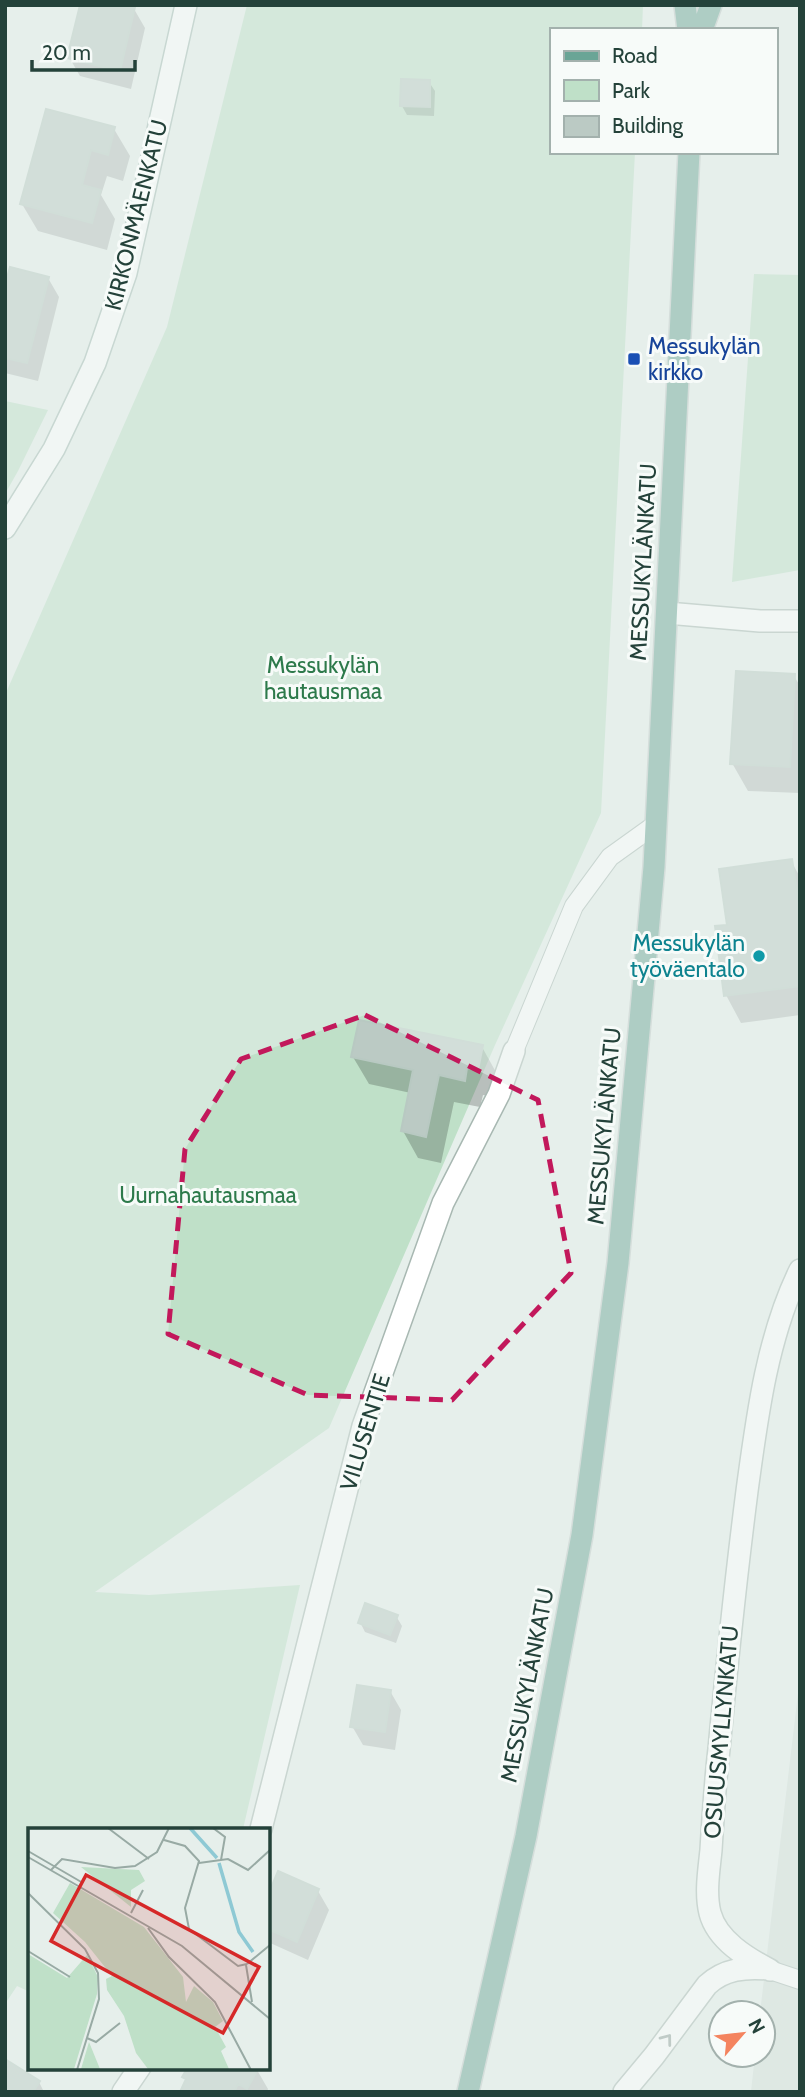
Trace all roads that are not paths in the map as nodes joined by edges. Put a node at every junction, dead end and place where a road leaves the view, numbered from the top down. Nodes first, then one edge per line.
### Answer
1 (186, 5) edge
2 (685, 5) edge
3 (711, 5) edge
4 (688, 28) edge
5 (703, 28) edge
6 (689, 154) edge
7 (5, 528) edge
8 (667, 613) junction
9 (800, 621) edge
10 (656, 824) junction
11 (514, 1051) joint
12 (800, 1270) edge
13 (261, 1828) edge
14 (770, 1970) junction
15 (800, 1980) edge
16 (139, 2069) edge
17 (123, 2092) edge
18 (468, 2092) edge
19 (624, 2092) edge

1 - 7 street, KIRKONMÄENKATU
2 - 4 main road
3 - 5 main road
6 - 8 main road, MESSUKYLÄNKATU
8 - 9 street
8 - 10 main road, MESSUKYLÄNKATU
10 - 11 lane
10 - 18 main road, MESSUKYLÄNKATU
11 - 13 street, VILUSENTIE
12 - 14 street, OSUUSMYLLYNKATU
14 - 15 lane
19 -> 14 street
16 - 17 street

